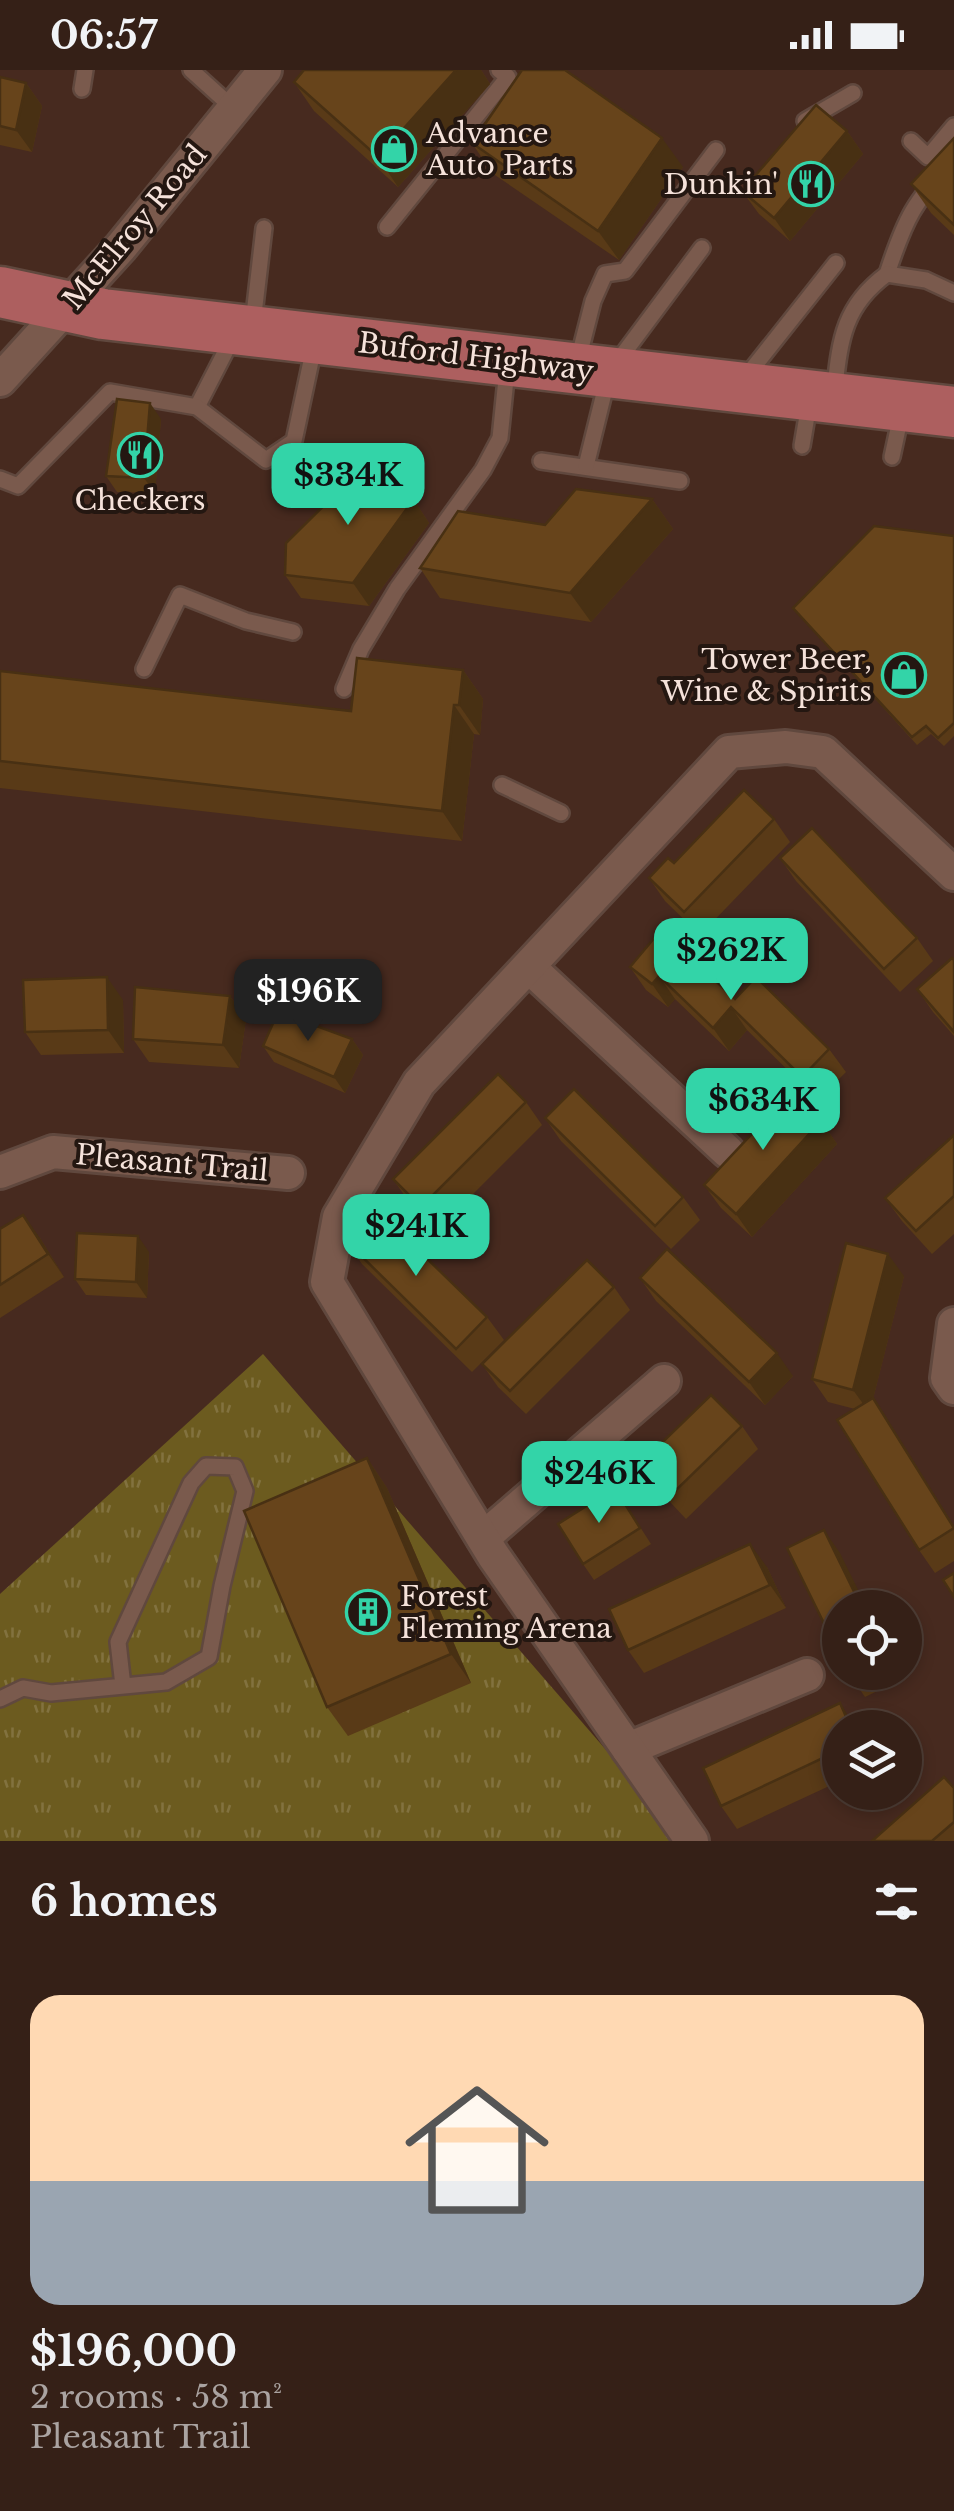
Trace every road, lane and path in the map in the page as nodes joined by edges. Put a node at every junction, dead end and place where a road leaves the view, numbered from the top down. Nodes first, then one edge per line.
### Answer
1 (86, 70) edge
2 (192, 70) edge
3 (265, 70) edge
4 (499, 70) edge
5 (82, 89) dead end
6 (852, 92) dead end
7 (234, 108) junction
8 (798, 126) edge
9 (954, 126) edge
10 (911, 142) dead end
11 (716, 150) dead end
12 (954, 160) edge
13 (387, 227) dead end
14 (264, 228) dead end
15 (702, 248) dead end
16 (836, 263) dead end
17 (887, 274) junction
18 (0, 292) edge
19 (954, 293) edge
20 (69, 306) junction
21 (244, 331) junction
22 (316, 339) junction
23 (507, 361) junction
24 (593, 371) junction
25 (0, 380) edge
26 (738, 387) junction
27 (822, 397) junction
28 (904, 406) junction
29 (197, 407) junction
30 (954, 412) edge
31 (802, 446) dead end
32 (892, 458) dead end
33 (467, 461) dead end
34 (541, 461) dead end
35 (586, 466) junction
36 (483, 470) junction
37 (0, 480) edge
38 (680, 481) dead end
39 (293, 632) dead end
40 (144, 669) dead end
41 (344, 689) dead end
42 (502, 784) dead end
43 (560, 813) dead end
44 (954, 874) edge
45 (530, 967) junction
46 (728, 1152) dead end
47 (0, 1172) edge
48 (288, 1173) dead end
49 (954, 1324) edge
50 (664, 1381) dead end
51 (954, 1388) edge
52 (483, 1538) junction
53 (806, 1675) dead end
54 (122, 1686) junction
55 (0, 1699) edge
56 (628, 1749) junction
57 (692, 1841) edge

1 - 5 lane
2 - 7 lane
3 - 7 street, McElroy Road
4 - 13 lane
6 - 8 lane
7 - 20 street, McElroy Road
9 - 10 lane
11 - 24 lane
12 - 17 lane
14 - 21 lane
15 - 24 lane
16 - 26 lane
17 - 19 lane
17 - 27 lane
18 - 20 main road, Buford Highway
20 - 21 main road, Buford Highway
20 - 25 street, McElroy Road
21 - 22 main road, Buford Highway
21 - 29 lane
22 - 23 main road, Buford Highway
22 - 29 lane
23 - 24 main road, Buford Highway
23 - 36 lane
24 - 26 main road, Buford Highway
24 - 35 lane
26 - 27 main road, Buford Highway
27 - 28 main road, Buford Highway
27 - 31 lane
28 - 30 main road, Buford Highway
28 - 32 lane
29 - 37 lane
33 - 36 lane
34 - 35 lane
35 - 38 lane
36 - 41 lane
39 - 40 lane
42 - 43 lane
44 - 45 street
45 - 46 street
45 - 52 street
47 - 48 street, Pleasant Trail
49 - 51 street
50 - 52 street
52 - 56 street
53 - 56 street
54 - 54 lane
54 - 55 lane
56 - 57 street

